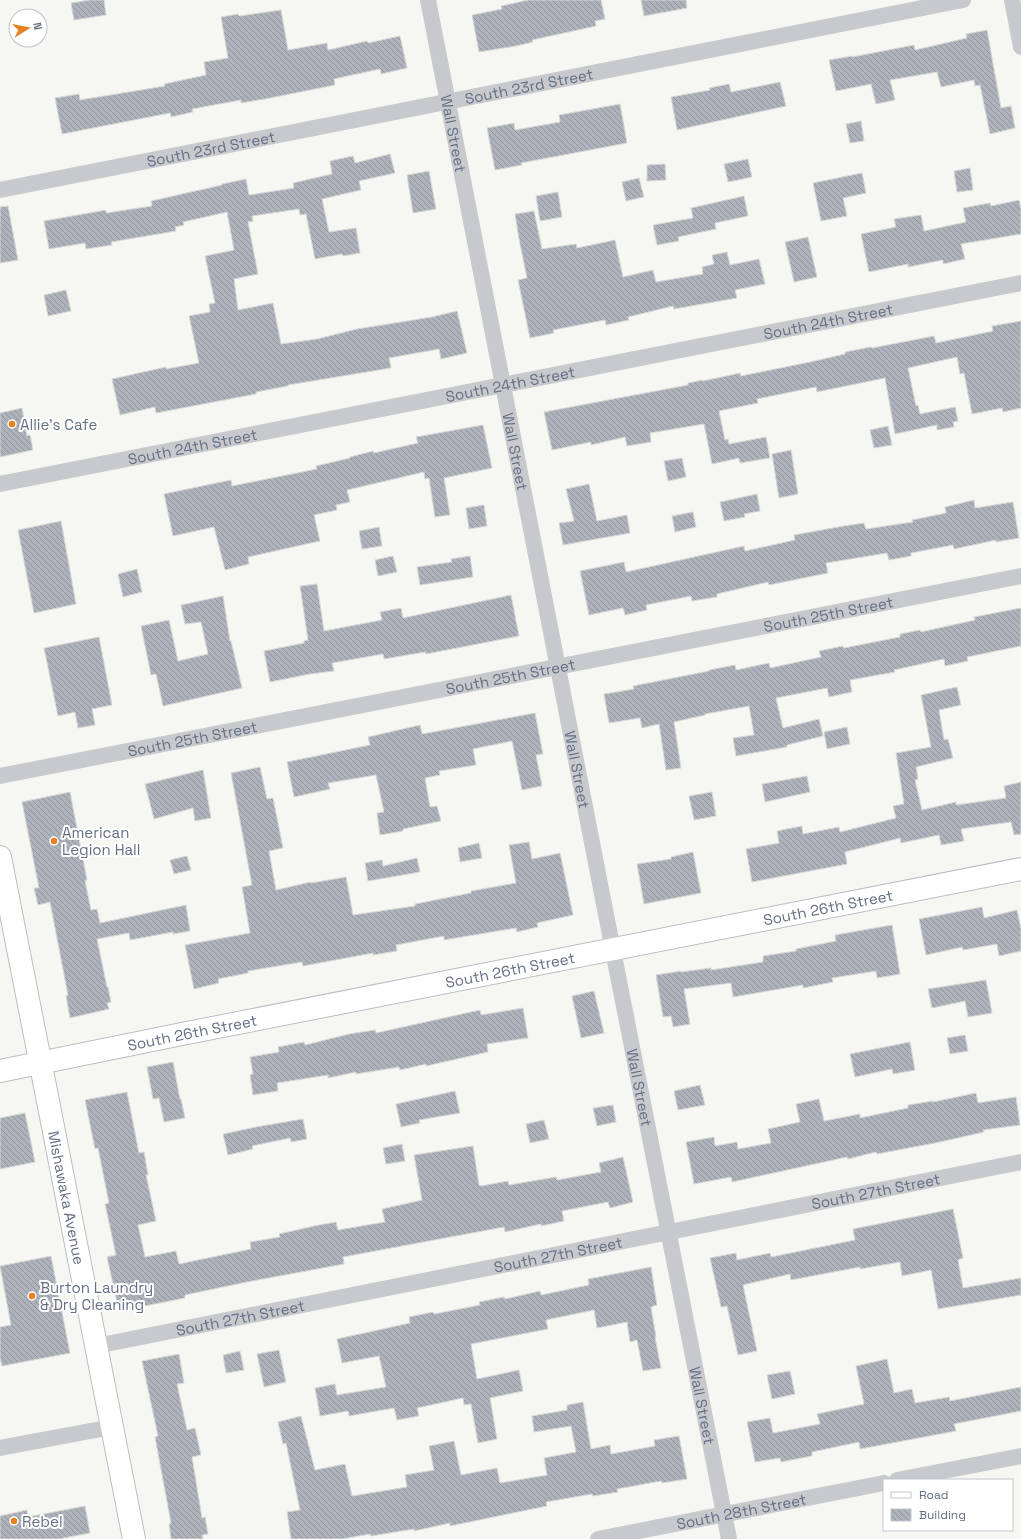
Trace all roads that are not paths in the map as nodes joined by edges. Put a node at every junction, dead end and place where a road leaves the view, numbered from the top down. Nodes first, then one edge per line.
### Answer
1 (428, 0) edge
2 (963, 0) edge
3 (1012, 0) edge
4 (1021, 46) edge
5 (448, 102) junction
6 (0, 190) edge
7 (1021, 283) edge
8 (503, 384) junction
9 (0, 484) edge
10 (1021, 576) edge
11 (558, 667) junction
12 (0, 776) edge
13 (0, 857) edge
14 (1021, 869) edge
15 (612, 950) junction
16 (40, 1063) junction
17 (0, 1071) edge
18 (1021, 1162) edge
19 (669, 1232) junction
20 (96, 1346) junction
21 (112, 1427) junction
22 (0, 1448) edge
23 (1021, 1456) edge
24 (902, 1479) edge
25 (883, 1483) edge
26 (724, 1514) junction
27 (134, 1539) edge
28 (598, 1539) edge
29 (729, 1539) edge

1 - 5 street, Wall Street
2 - 5 street, South 23rd Street
3 - 4 street
5 - 6 street, South 23rd Street
5 - 8 street, Wall Street
7 - 8 street, South 24th Street
8 - 9 street, South 24th Street
8 - 11 street, Wall Street
10 - 11 street, South 25th Street
11 - 12 street, South 25th Street
11 - 15 street, Wall Street
13 - 16 street, Mishawaka Avenue
14 - 15 street, South 26th Street
15 - 16 street, South 26th Street
15 - 19 street, Wall Street
16 - 17 street, South 26th Street
16 - 20 street, Mishawaka Avenue
18 - 19 street, South 27th Street
19 - 20 street, South 27th Street
19 - 26 street, Wall Street
20 - 21 street, Mishawaka Avenue
21 - 22 street
21 - 27 street, Mishawaka Avenue
23 - 24 street
25 - 26 street, South 28th Street
26 - 28 street, South 28th Street
26 - 29 street, Wall Street

